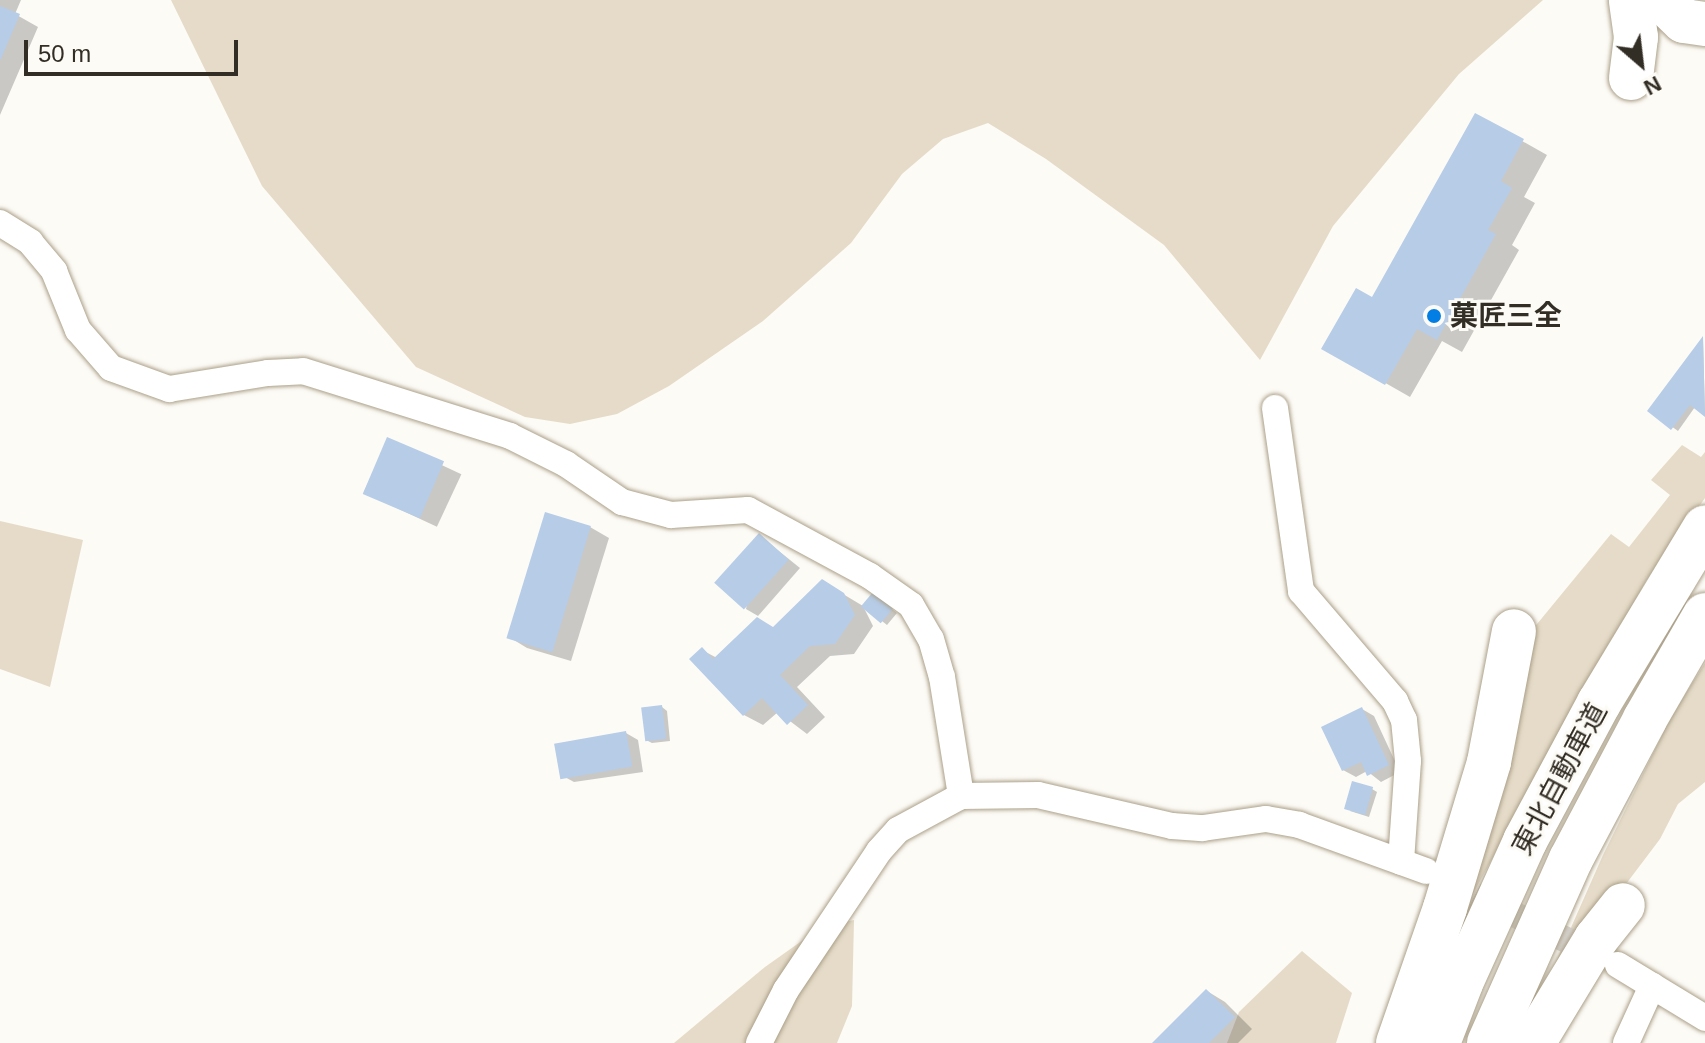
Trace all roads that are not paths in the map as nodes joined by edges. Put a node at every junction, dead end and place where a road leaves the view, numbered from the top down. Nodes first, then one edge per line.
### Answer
1 (1631, 0) edge
2 (1662, 0) edge
3 (1705, 24) edge
4 (1631, 78) dead end
5 (0, 223) edge
6 (1275, 408) dead end
7 (1705, 527) edge
8 (1705, 615) edge
9 (1514, 631) dead end
10 (961, 796) junction
11 (1401, 862) junction
12 (1426, 871) tunnel mouth
13 (1623, 905) dead end
14 (1618, 965) tunnel mouth
15 (1652, 986) junction
16 (1705, 1018) edge
17 (759, 1043) edge
18 (1398, 1043) edge
19 (1438, 1043) edge
20 (1489, 1043) edge
21 (1533, 1043) edge
22 (1626, 1043) edge

1 - 4 highway
2 - 3 highway
5 - 10 street
6 - 11 street
7 - 19 highway, 東北自動車道
8 - 20 highway, 東北自動車道
9 - 18 highway
10 - 11 street
10 - 17 street
11 - 12 street
13 - 21 highway
14 - 15 street
15 - 16 street
15 - 22 street

